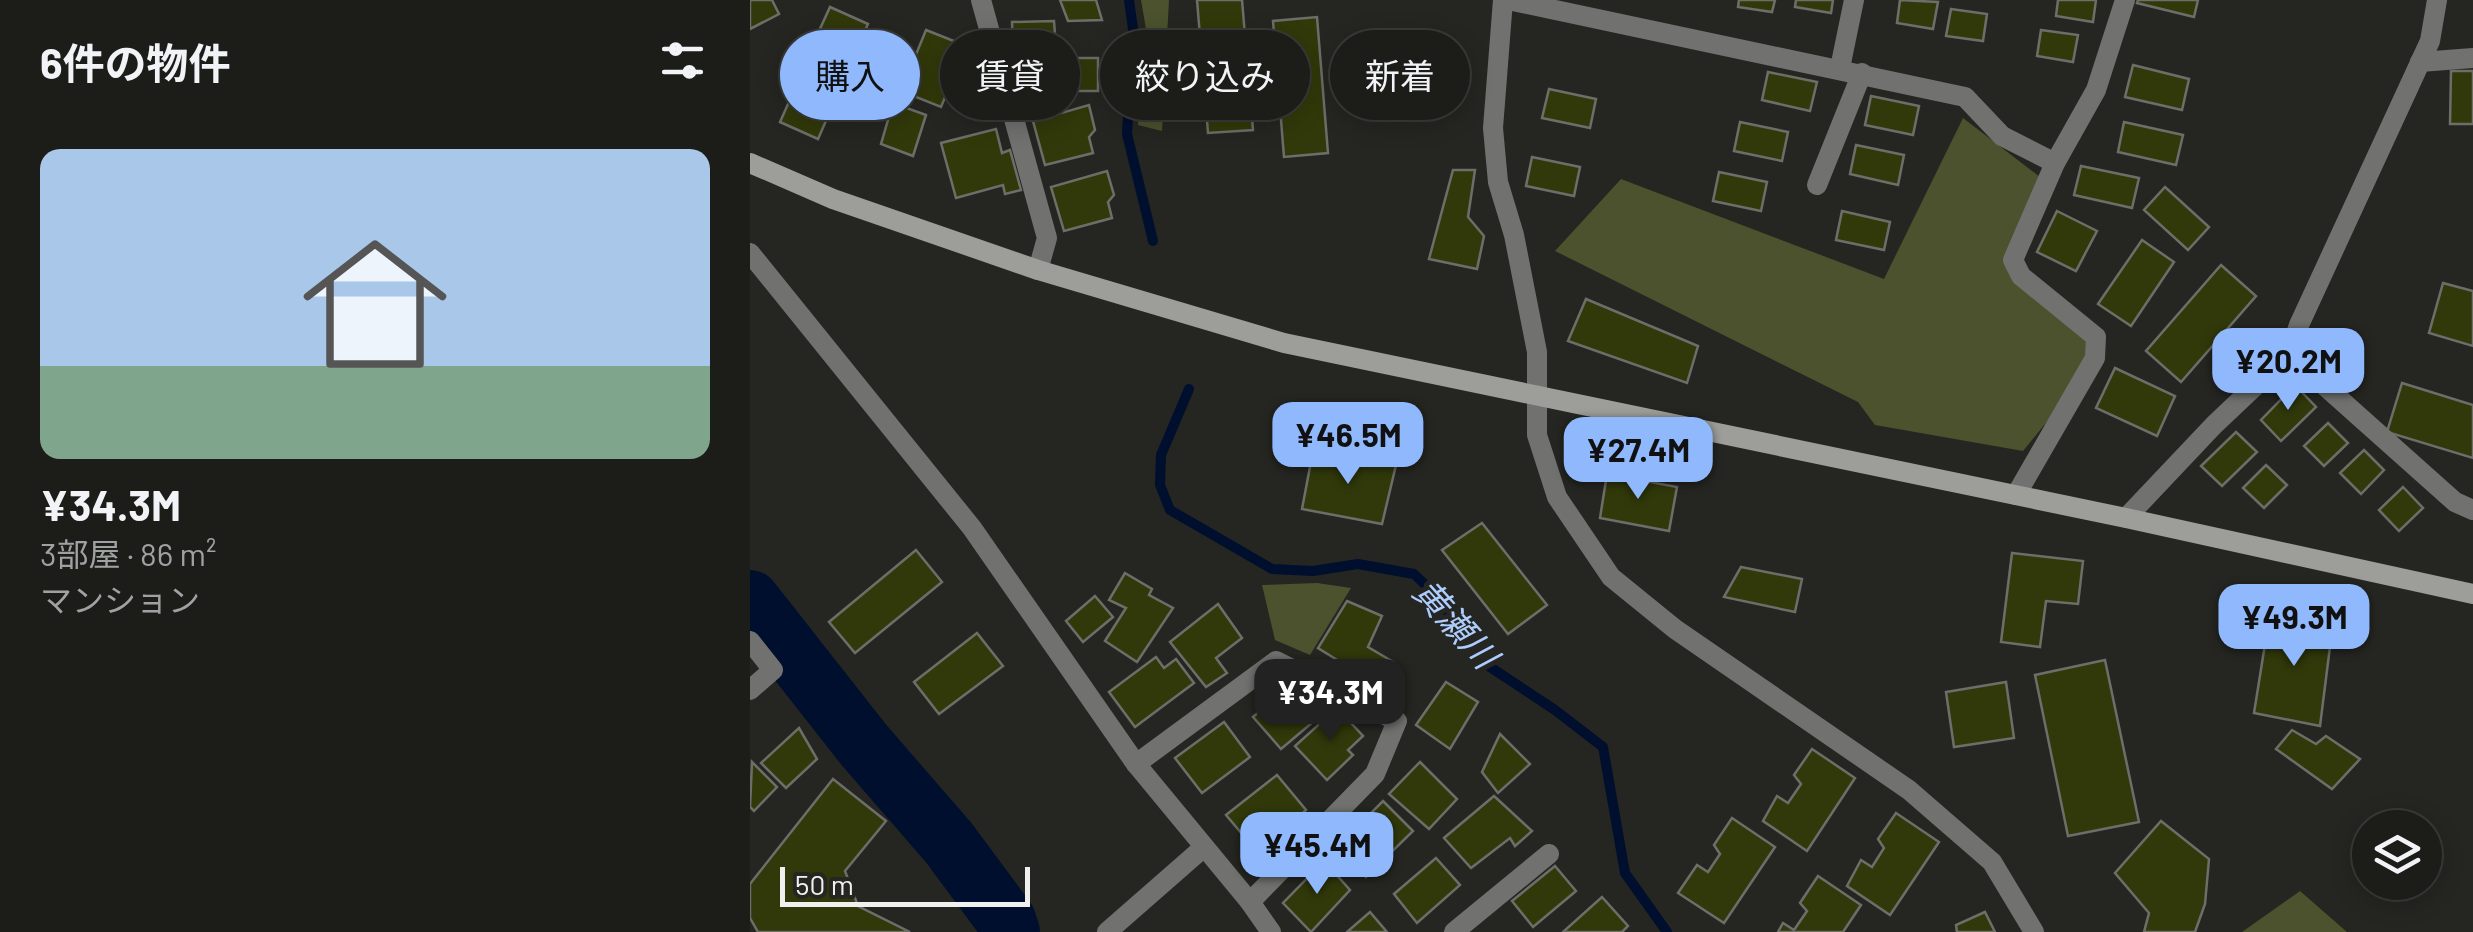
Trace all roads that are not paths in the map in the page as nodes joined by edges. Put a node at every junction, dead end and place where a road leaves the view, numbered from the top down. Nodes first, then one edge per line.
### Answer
1 (982, 0) edge
2 (1506, 0) edge
3 (1854, 0) edge
4 (2125, 0) edge
5 (2437, 0) edge
6 (2473, 58) edge
7 (2420, 62) junction
8 (1840, 68) junction
9 (1862, 73) junction
10 (2055, 163) junction
11 (750, 164) edge
12 (1818, 186) dead end
13 (750, 253) edge
14 (1038, 270) junction
15 (2289, 354) junction
16 (1537, 394) junction
17 (2016, 495) junction
18 (2473, 510) edge
19 (2126, 518) junction
20 (2473, 594) edge
21 (750, 640) edge
22 (750, 690) edge
23 (1136, 764) junction
24 (1203, 848) junction
25 (1548, 854) dead end
26 (1250, 902) junction
27 (1107, 932) edge
28 (1271, 932) edge
29 (1454, 932) edge
30 (2034, 932) edge

1 - 14 street
2 - 8 street
2 - 16 street
3 - 8 street
4 - 10 street
5 - 7 street
6 - 7 street
7 - 15 street
8 - 9 street
9 - 10 street
9 - 12 street
10 - 17 street
11 - 14 street
13 - 23 street
14 - 16 street
15 - 18 street
15 - 19 street
16 - 17 street
16 - 30 street
17 - 19 street
19 - 20 street
21 - 22 street
23 - 24 street
23 - 26 street
24 - 26 street
24 - 27 street
25 - 29 street
26 - 28 street

